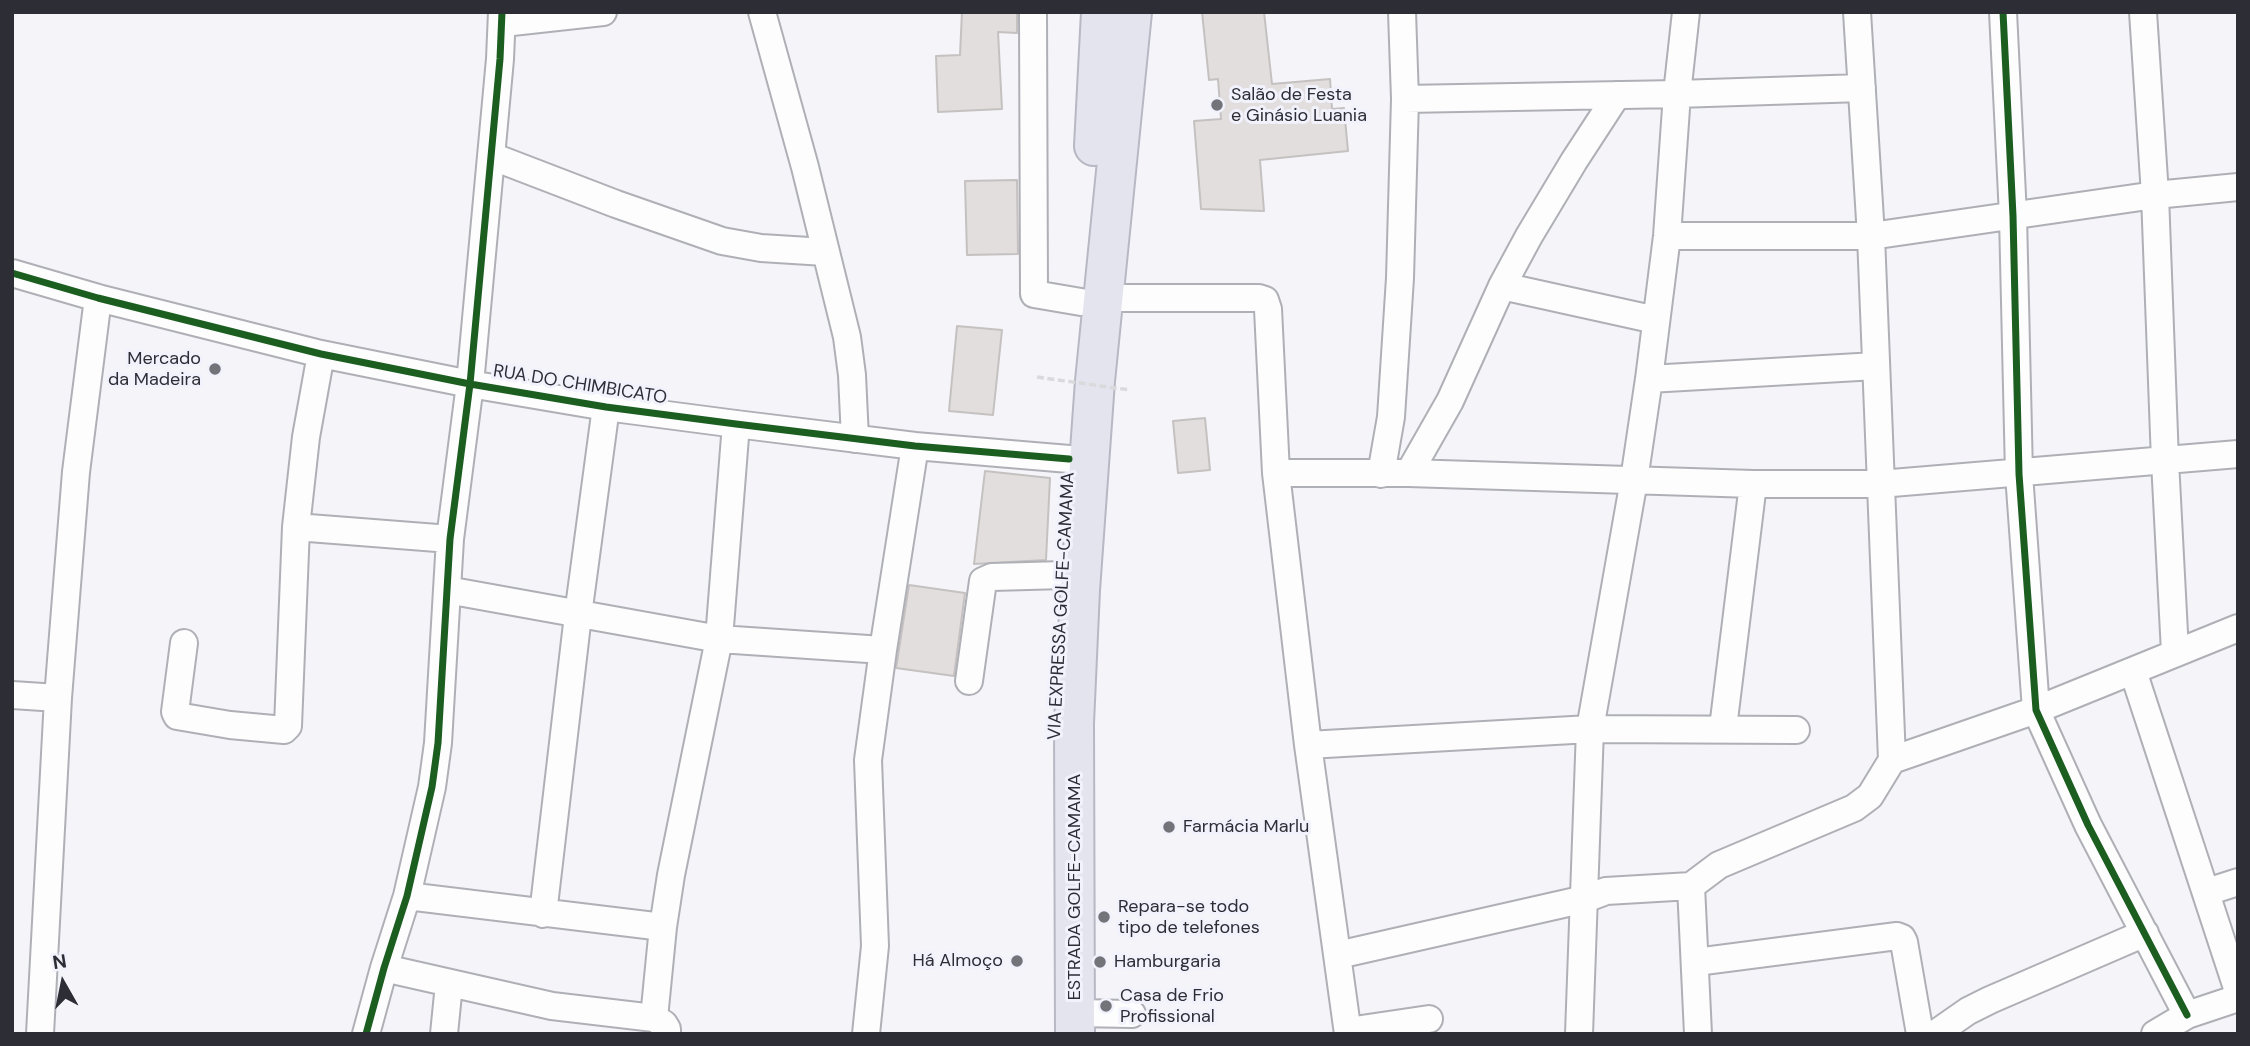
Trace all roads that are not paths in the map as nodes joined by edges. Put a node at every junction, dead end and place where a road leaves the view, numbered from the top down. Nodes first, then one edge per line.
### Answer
1 (603, 12) edge
2 (762, 12) edge
3 (1033, 12) edge
4 (1101, 12) edge
5 (1132, 12) edge
6 (1402, 12) edge
7 (1686, 12) edge
8 (1857, 12) edge
9 (2003, 12) edge
10 (2143, 12) edge
11 (502, 18) edge
12 (1862, 88) junction
13 (1677, 94) junction
14 (1617, 95) junction
15 (1405, 99) junction
16 (491, 156) junction
17 (2238, 187) edge
18 (2155, 195) junction
19 (2013, 216) junction
20 (1667, 236) junction
21 (1871, 236) junction
22 (825, 252) junction
23 (12, 273) edge
24 (1502, 286) junction
25 (98, 298) junction
26 (1092, 300) junction
27 (1656, 320) junction
28 (321, 354) junction
29 (1876, 366) junction
30 (1648, 379) junction
31 (470, 384) junction
32 (606, 407) junction
33 (736, 424) junction
34 (855, 439) junction
35 (915, 446) junction
36 (2238, 454) edge
37 (1069, 459) junction
38 (2165, 461) junction
39 (1276, 473) junction
40 (1409, 473) junction
41 (1381, 474) junction
42 (2019, 474) junction
43 (1634, 480) junction
44 (1753, 484) junction
45 (1880, 484) junction
46 (296, 527) junction
47 (1083, 530) joint
48 (450, 539) junction
49 (1063, 575) junction
50 (447, 590) junction
51 (578, 615) junction
52 (2238, 628) edge
53 (719, 639) junction
54 (184, 643) dead end
55 (883, 650) junction
56 (2175, 652) junction
57 (2133, 671) junction
58 (969, 681) dead end
59 (12, 695) edge
60 (58, 698) junction
61 (2036, 710) junction
62 (1723, 728) junction
63 (1590, 729) junction
64 (1796, 730) dead end
65 (1308, 745) junction
66 (1892, 760) junction
67 (2238, 882) edge
68 (1691, 886) junction
69 (2207, 892) junction
70 (407, 895) junction
71 (1585, 899) junction
72 (543, 914) junction
73 (663, 927) junction
74 (2145, 933) junction
75 (1338, 955) junction
76 (1696, 962) junction
77 (384, 968) junction
78 (449, 984) junction
79 (2238, 991) edge
80 (2238, 998) edge
81 (1132, 1014) dead end
82 (2187, 1015) junction
83 (1429, 1019) dead end
84 (661, 1026) edge
85 (1068, 1027) edge
86 (1348, 1032) edge
87 (40, 1034) edge
88 (366, 1034) edge
89 (444, 1034) edge
90 (866, 1034) edge
91 (1579, 1034) edge
92 (1698, 1034) edge
93 (1920, 1034) edge
94 (1935, 1034) edge
95 (2155, 1034) edge

1 - 11 street
2 - 22 street
3 - 26 street
4 - 26 highway, VIA EXPRESSA GOLFE-CAMAMA
5 - 26 highway, VIA EXPRESSA GOLFE-CAMAMA
6 - 15 street
7 - 13 street
8 - 12 street
9 - 19 street
10 - 18 street
11 - 16 street
12 - 13 street
12 - 21 street
13 - 14 street
13 - 20 street
14 - 15 street
14 - 24 street
15 - 41 street
16 - 22 street
16 - 31 street
17 - 18 street
18 - 19 street
18 - 38 street
19 - 21 street
19 - 42 street
20 - 21 street
20 - 27 street
21 - 29 street
22 - 34 street
23 - 25 street, RUA DO CHIMBICATO
24 - 27 street
24 - 40 street
25 - 28 street, RUA DO CHIMBICATO
25 - 60 street
26 - 37 highway, VIA EXPRESSA GOLFE-CAMAMA
26 - 39 street
26 - 47 highway, VIA EXPRESSA GOLFE-CAMAMA
27 - 30 street
28 - 31 street, RUA DO CHIMBICATO
28 - 46 street
29 - 30 street
29 - 45 street
30 - 43 street
31 - 32 street, RUA DO CHIMBICATO
31 - 48 street
32 - 33 street, RUA DO CHIMBICATO
32 - 51 street
33 - 34 street, RUA DO CHIMBICATO
33 - 53 street
34 - 35 street, RUA DO CHIMBICATO
35 - 37 street, RUA DO CHIMBICATO
35 - 55 street
36 - 38 street
37 - 49 highway, VIA EXPRESSA GOLFE-CAMAMA
38 - 42 street
38 - 56 street
39 - 41 street
39 - 65 street
40 - 41 street
40 - 43 street
42 - 45 street
42 - 61 street
43 - 44 street
43 - 63 street
44 - 45 street
44 - 62 street
45 - 66 street
46 - 48 street
46 - 54 street
47 - 85 highway, ESTRADA GOLFE-CAMAMA
48 - 50 street
49 - 58 street
49 - 85 highway, VIA EXPRESSA GOLFE-CAMAMA
50 - 51 street
50 - 70 street
51 - 53 street
51 - 72 street
52 - 56 street
53 - 55 street
53 - 73 street
55 - 90 street
56 - 57 street
57 - 61 street
57 - 69 street
59 - 60 street
60 - 87 street
61 - 66 street
61 - 74 street
62 - 63 street
62 - 64 street
63 - 65 street
63 - 71 street
65 - 75 street
66 - 68 street
67 - 69 street
68 - 71 street
68 - 76 street
69 - 79 street
70 - 72 street
70 - 77 street
71 - 75 street
71 - 91 street
72 - 73 street
73 - 84 street
74 - 82 street
74 - 94 street
75 - 86 street
76 - 92 street
76 - 93 street
77 - 78 street
77 - 88 street
78 - 84 street
78 - 89 street
80 - 82 street
81 - 85 street
82 - 95 street
83 - 86 street

